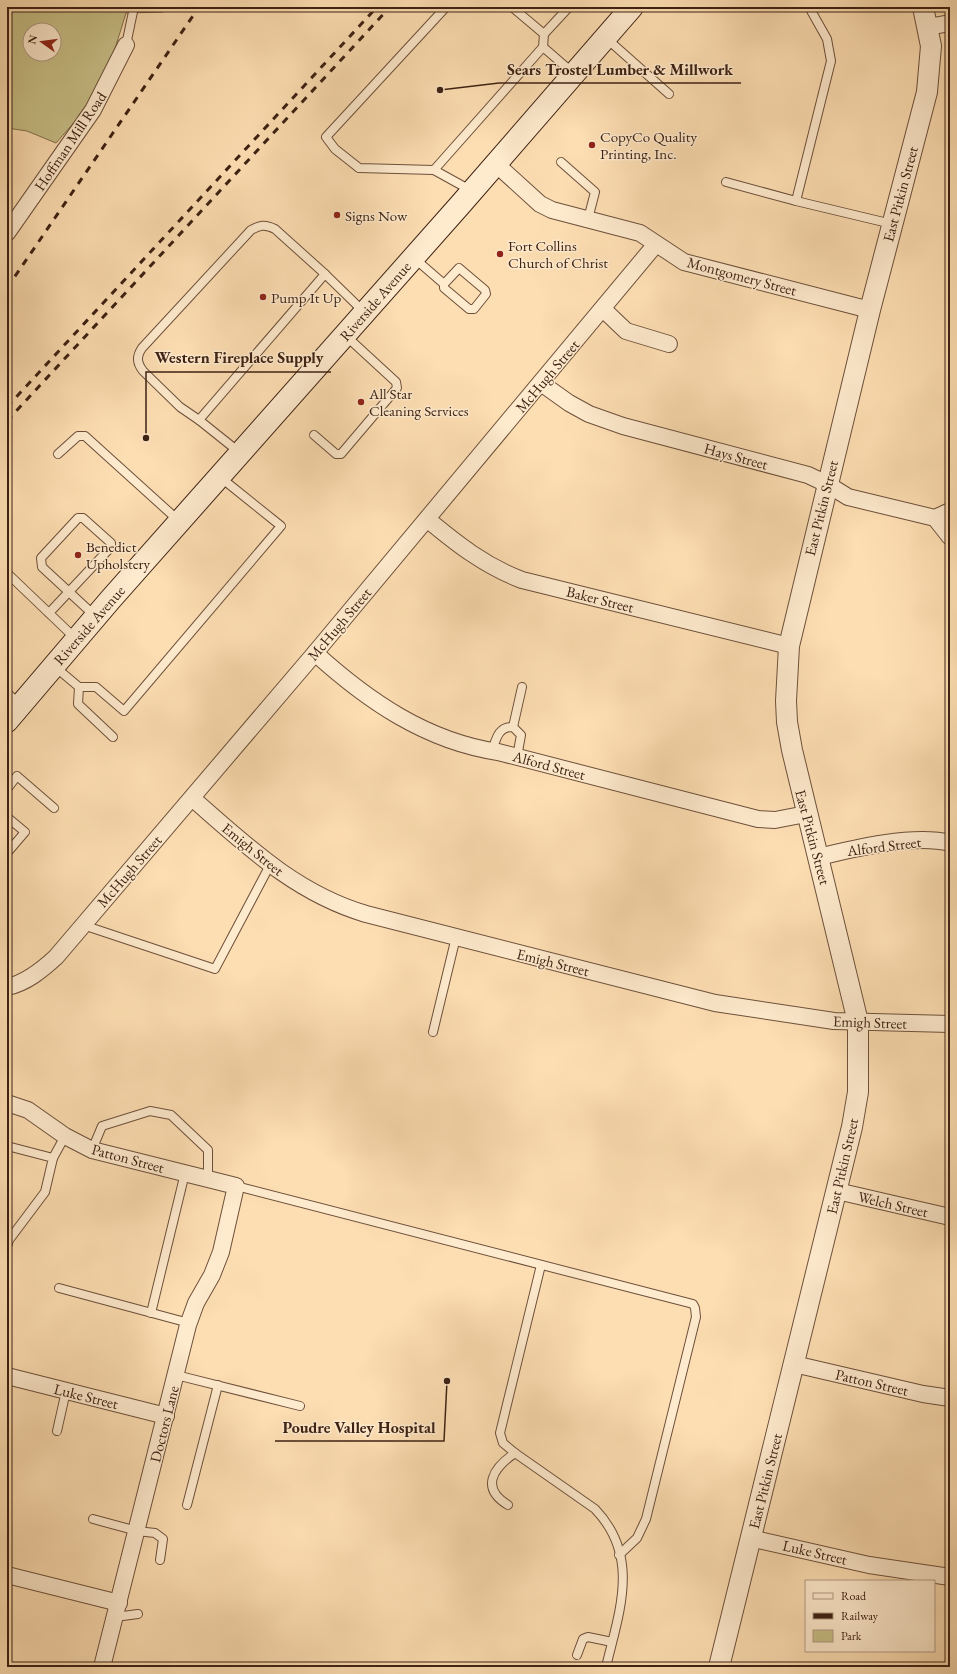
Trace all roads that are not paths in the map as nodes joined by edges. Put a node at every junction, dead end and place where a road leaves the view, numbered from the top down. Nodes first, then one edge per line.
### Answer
1 (134, 7) edge
2 (446, 7) edge
3 (512, 7) edge
4 (569, 7) edge
5 (809, 7) edge
6 (923, 7) edge
7 (629, 8) edge
8 (950, 23) edge
9 (928, 27) junction
10 (544, 34) junction
11 (606, 38) junction
12 (126, 45) joint
13 (544, 47) junction
14 (574, 74) junction
15 (670, 94) dead end
16 (561, 162) dead end
17 (496, 164) junction
18 (434, 170) junction
19 (726, 182) dead end
20 (473, 191) junction
21 (796, 201) junction
22 (588, 219) junction
23 (893, 224) junction
24 (7, 233) edge
25 (656, 244) junction
26 (414, 258) junction
27 (325, 274) junction
28 (444, 284) junction
29 (603, 309) junction
30 (870, 310) junction
31 (365, 313) junction
32 (345, 335) junction
33 (669, 344) dead end
34 (541, 383) junction
35 (199, 420) junction
36 (314, 435) dead end
37 (240, 453) junction
38 (58, 454) dead end
39 (220, 477) junction
40 (827, 484) junction
41 (950, 511) edge
42 (935, 518) junction
43 (427, 519) junction
44 (180, 522) junction
45 (950, 537) edge
46 (7, 573) edge
47 (68, 591) junction
48 (49, 613) junction
49 (96, 617) junction
50 (77, 639) junction
51 (789, 646) junction
52 (315, 652) junction
53 (54, 666) junction
54 (79, 687) junction
55 (522, 687) dead end
56 (14, 698) edge
57 (7, 721) edge
58 (513, 727) junction
59 (113, 738) dead end
60 (492, 751) junction
61 (517, 757) junction
62 (7, 789) edge
63 (192, 798) junction
64 (54, 808) dead end
65 (806, 814) junction
66 (7, 817) edge
67 (950, 843) edge
68 (7, 853) edge
69 (819, 858) junction
70 (270, 865) junction
71 (83, 924) junction
72 (456, 937) junction
73 (7, 987) edge
74 (858, 1022) junction
75 (950, 1024) edge
76 (433, 1032) dead end
77 (7, 1102) edge
78 (65, 1136) junction
79 (7, 1146) edge
80 (92, 1150) junction
81 (53, 1158) junction
82 (185, 1173) junction
83 (208, 1179) junction
84 (236, 1186) junction
85 (836, 1191) junction
86 (950, 1217) edge
87 (7, 1247) edge
88 (541, 1265) junction
89 (59, 1288) dead end
90 (151, 1313) junction
91 (189, 1323) junction
92 (794, 1364) junction
93 (176, 1375) junction
94 (7, 1376) edge
95 (218, 1385) junction
96 (66, 1391) junction
97 (950, 1398) edge
98 (300, 1406) dead end
99 (166, 1416) junction
100 (57, 1431) dead end
101 (515, 1454) junction
102 (508, 1505) dead end
103 (187, 1506) dead end
104 (93, 1519) dead end
105 (137, 1531) junction
106 (750, 1538) junction
107 (619, 1555) junction
108 (160, 1560) dead end
109 (7, 1575) edge
110 (950, 1577) edge
111 (117, 1610) junction
112 (138, 1614) dead end
113 (612, 1642) junction
114 (577, 1655) dead end
115 (102, 1667) edge
116 (606, 1667) edge
117 (719, 1667) edge

1 - 12 lane
2 - 18 lane
3 - 10 lane
4 - 10 lane
5 - 21 lane
6 - 9 street, East Pitkin Street
7 - 11 main road, Riverside Avenue
8 - 9 street
9 - 23 street, East Pitkin Street
10 - 13 lane
11 - 14 main road, Riverside Avenue
11 - 15 lane
12 - 24 street, Hoffman Mill Road
13 - 14 lane
13 - 18 lane
14 - 17 main road, Riverside Avenue
16 - 22 lane
17 - 20 main road, Riverside Avenue
17 - 22 street, Montgomery Street
18 - 20 lane
19 - 21 lane
20 - 26 main road, Riverside Avenue
21 - 23 lane
22 - 25 street, Montgomery Street
23 - 30 street, East Pitkin Street
25 - 29 street, McHugh Street
25 - 30 street, Montgomery Street
26 - 28 lane
26 - 31 main road, Riverside Avenue
27 - 31 lane
27 - 35 lane
27 - 35 lane
28 - 28 lane
29 - 33 street
29 - 34 street, McHugh Street
30 - 40 street, East Pitkin Street
31 - 32 main road, Riverside Avenue
32 - 36 lane
32 - 37 main road, Riverside Avenue
34 - 40 street, Hays Street
34 - 43 street, McHugh Street
35 - 37 lane
37 - 39 main road, Riverside Avenue
38 - 44 lane
39 - 44 main road, Riverside Avenue
39 - 54 lane
40 - 42 street, Hays Street
40 - 51 street, East Pitkin Street
41 - 42 street
42 - 45 street
43 - 51 street, Baker Street
43 - 52 street, McHugh Street
44 - 49 main road, Riverside Avenue
46 - 48 lane
47 - 47 lane
47 - 48 lane
47 - 49 lane
48 - 50 lane
49 - 50 main road, Riverside Avenue
50 - 53 main road, Riverside Avenue
51 - 65 street, East Pitkin Street
52 - 60 street, Alford Street
52 - 63 street, McHugh Street
53 - 54 lane
53 - 56 main road, Riverside Avenue
54 - 59 lane
55 - 58 lane
56 - 57 main road, Riverside Avenue
58 - 60 lane
58 - 61 lane
60 - 61 street, Alford Street
61 - 65 street, Alford Street
62 - 64 lane
63 - 70 street, Emigh Street
63 - 71 street, McHugh Street
65 - 69 street, East Pitkin Street
66 - 68 lane
67 - 69 street, Alford Street
69 - 74 street, East Pitkin Street
70 - 71 lane
70 - 72 street, Emigh Street
71 - 73 street, McHugh Street
72 - 74 street, Emigh Street
72 - 76 lane
74 - 75 street, Emigh Street
74 - 85 street, East Pitkin Street
77 - 78 street, Patton Street
78 - 80 street, Patton Street
78 - 81 lane
79 - 81 lane
80 - 82 street, Patton Street
80 - 83 lane
81 - 87 lane
82 - 83 street, Patton Street
82 - 90 lane
83 - 84 street, Patton Street
84 - 88 lane
84 - 91 street, Doctors Lane
85 - 86 street, Welch Street
85 - 92 street, East Pitkin Street
88 - 101 lane
88 - 107 lane
89 - 90 lane
90 - 91 lane
91 - 93 street, Doctors Lane
92 - 97 street, Patton Street
92 - 106 street, East Pitkin Street
93 - 95 lane
93 - 99 street, Doctors Lane
94 - 96 street, Luke Street
95 - 98 lane
95 - 103 lane
96 - 99 street, Luke Street
96 - 100 lane
99 - 105 street, Doctors Lane
101 - 102 lane
101 - 107 lane
104 - 105 lane
105 - 108 lane
105 - 111 street, Doctors Lane
106 - 110 street, Luke Street
106 - 117 street, East Pitkin Street
107 - 113 lane
109 - 111 street
111 - 112 lane
111 - 115 street, Doctors Lane
113 - 114 lane
113 - 116 lane

